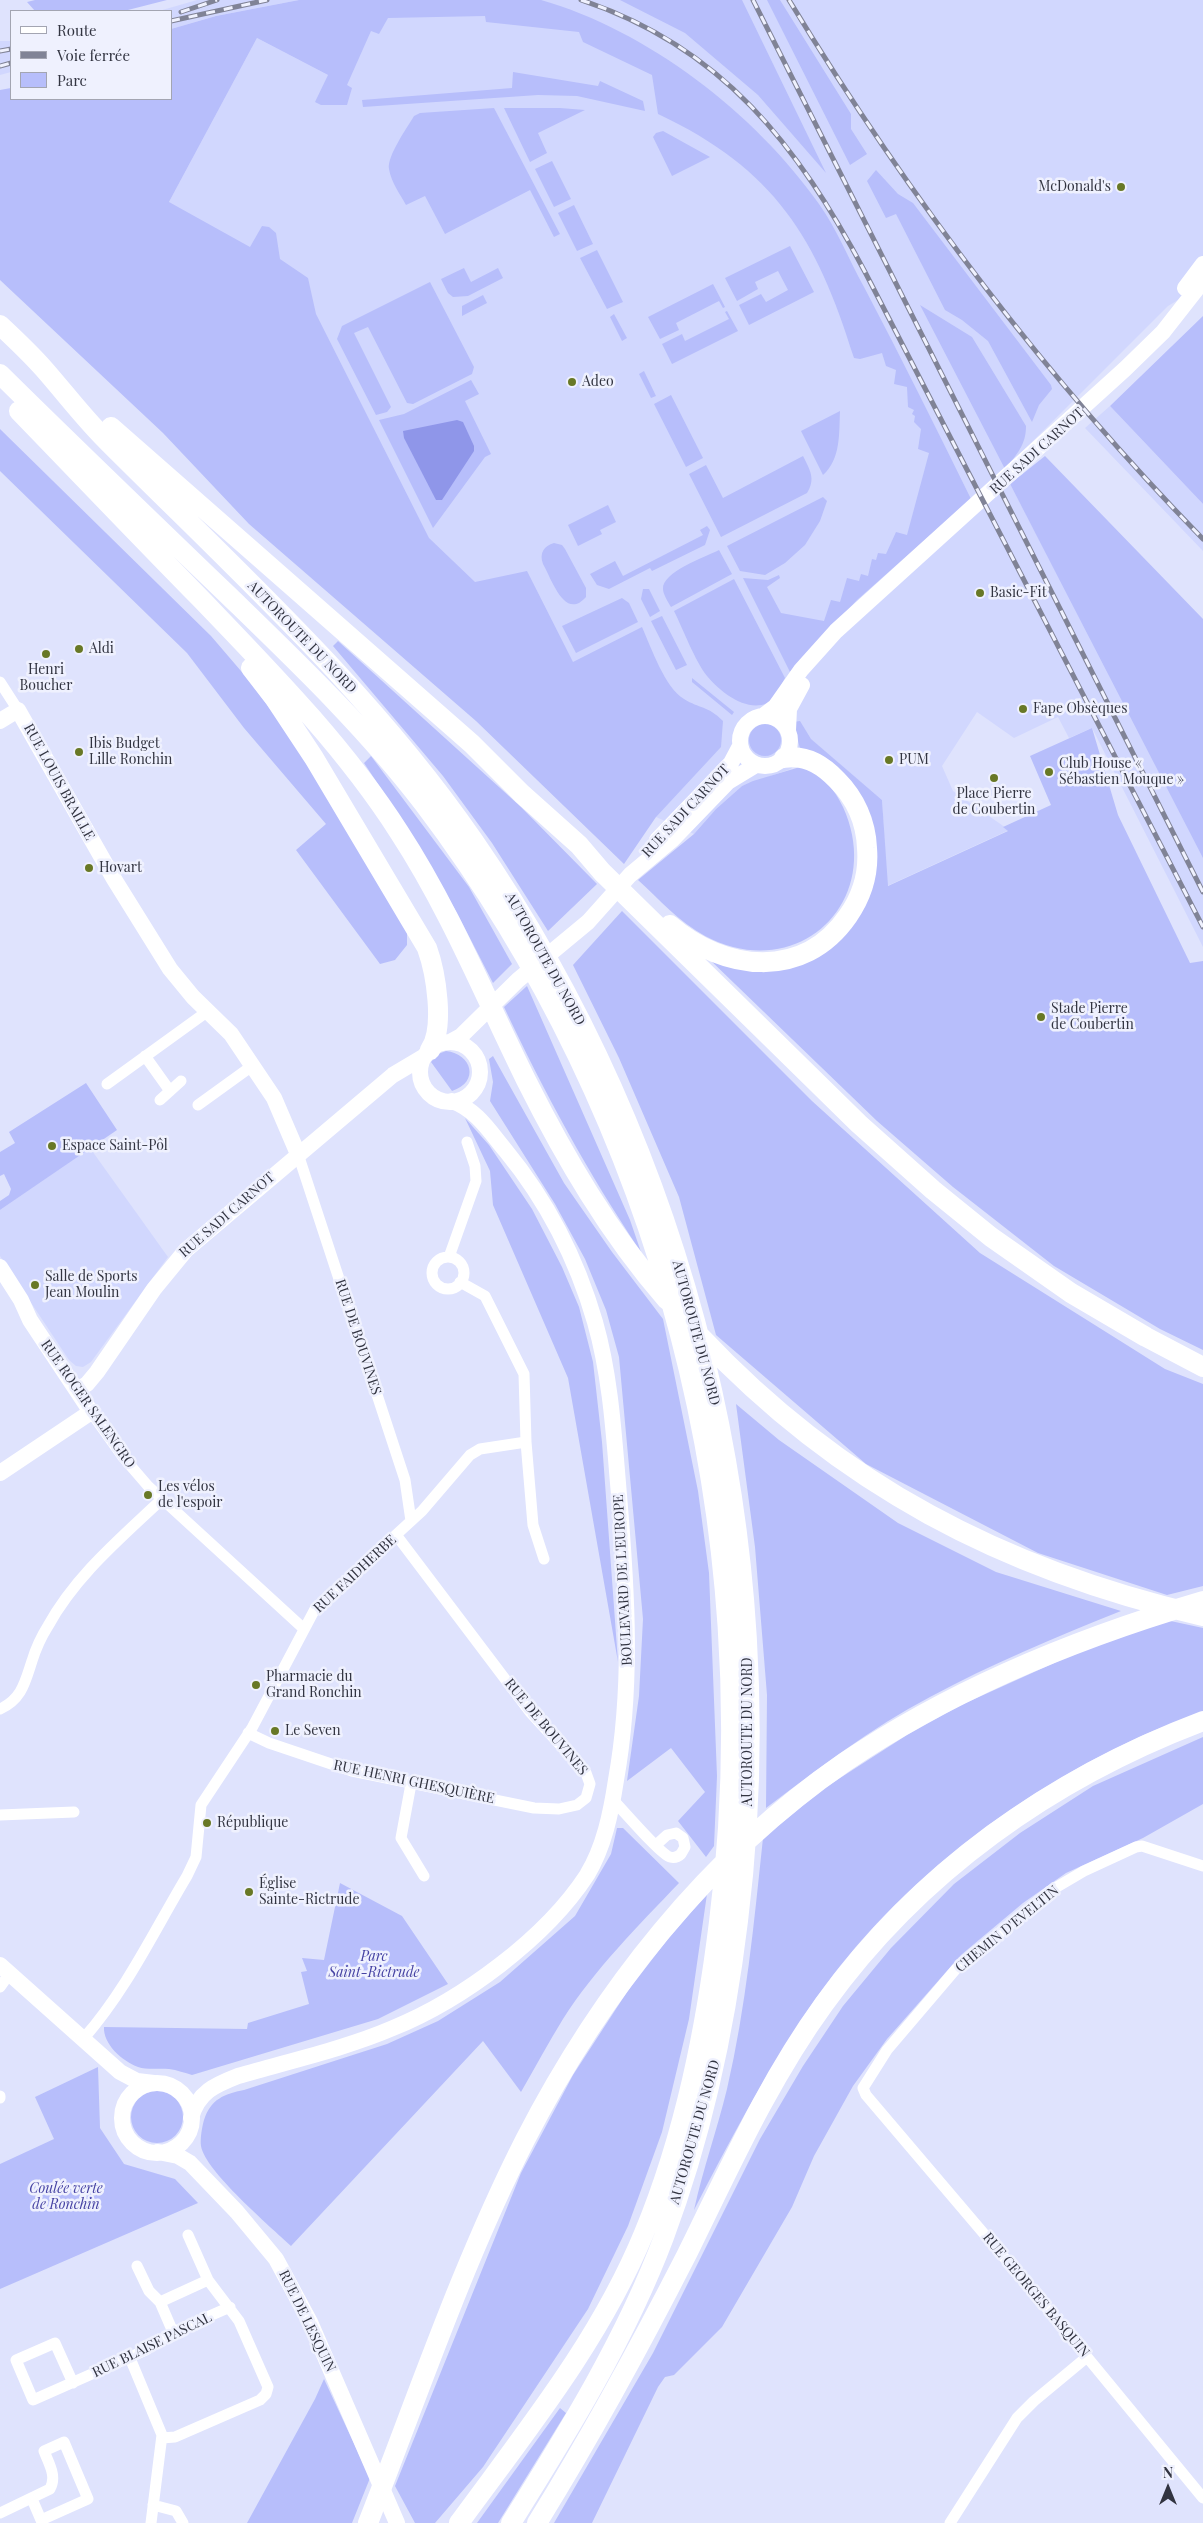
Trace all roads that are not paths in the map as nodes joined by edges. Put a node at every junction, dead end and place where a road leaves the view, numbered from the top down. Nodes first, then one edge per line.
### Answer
1 (1203, 264) edge
2 (1203, 281) edge
3 (0, 325) edge
4 (1145, 350) junction
5 (38, 363) junction
6 (0, 374) edge
7 (0, 392) edge
8 (136, 533) junction
9 (927, 551) junction
10 (0, 682) edge
11 (18, 710) junction
12 (763, 716) junction
13 (0, 721) edge
14 (788, 730) junction
15 (740, 746) junction
16 (784, 758) junction
17 (756, 765) junction
18 (630, 875) junction
19 (636, 899) junction
20 (527, 941) junction
21 (549, 981) junction
22 (488, 1009) junction
23 (208, 1011) junction
24 (450, 1042) junction
25 (427, 1053) junction
26 (145, 1056) junction
27 (477, 1057) junction
28 (252, 1066) junction
29 (182, 1081) dead end
30 (107, 1084) dead end
31 (477, 1084) junction
32 (382, 1086) junction
33 (424, 1086) junction
34 (170, 1090) junction
35 (160, 1100) dead end
36 (452, 1101) junction
37 (198, 1105) dead end
38 (467, 1142) dead end
39 (298, 1154) junction
40 (513, 1159) junction
41 (448, 1257) junction
42 (0, 1267) edge
43 (460, 1282) junction
44 (1203, 1367) edge
45 (77, 1390) junction
46 (92, 1412) junction
47 (526, 1442) junction
48 (0, 1473) edge
49 (162, 1499) junction
50 (411, 1521) junction
51 (397, 1536) junction
52 (544, 1559) dead end
53 (1203, 1601) edge
54 (1203, 1616) edge
55 (304, 1629) junction
56 (0, 1710) edge
57 (1203, 1721) edge
58 (248, 1733) junction
59 (411, 1784) junction
60 (613, 1800) junction
61 (582, 1802) joint
62 (74, 1812) dead end
63 (0, 1815) edge
64 (656, 1845) dead end
65 (1203, 1866) edge
66 (424, 1876) dead end
67 (5, 1969) edge
68 (0, 1987) edge
69 (84, 2038) junction
70 (103, 2056) junction
71 (238, 2076) junction
72 (160, 2083) junction
73 (866, 2095) joint
74 (123, 2108) junction
75 (191, 2123) junction
76 (158, 2152) junction
77 (206, 2177) junction
78 (188, 2235) dead end
79 (138, 2266) dead end
80 (208, 2280) junction
81 (160, 2302) junction
82 (230, 2307) junction
83 (173, 2332) junction
84 (1087, 2357) junction
85 (130, 2358) junction
86 (73, 2383) junction
87 (162, 2438) junction
88 (1203, 2498) edge
89 (32, 2499) junction
90 (153, 2505) junction
91 (0, 2513) edge
92 (151, 2523) edge
93 (183, 2523) edge
94 (368, 2523) edge
95 (397, 2523) edge
96 (459, 2523) edge
97 (511, 2523) edge
98 (537, 2523) edge
99 (950, 2523) edge

1 - 4 street, RUE SADI CARNOT
2 - 4 street, RUE SADI CARNOT
3 - 5 highway, AUTOROUTE DU NORD
4 - 9 street, RUE SADI CARNOT
5 - 19 highway
5 - 20 highway, AUTOROUTE DU NORD
6 - 20 highway, AUTOROUTE DU NORD
7 - 8 highway
8 - 25 highway
8 - 54 highway
9 - 12 street, RUE SADI CARNOT
9 - 14 street, RUE SADI CARNOT
10 - 11 street, RUE LOUIS BRAILLE
11 - 13 street
11 - 23 street, RUE LOUIS BRAILLE
12 - 14 street
12 - 15 street
14 - 16 street
15 - 17 street
15 - 18 street, RUE SADI CARNOT
16 - 17 street
16 - 19 highway
17 - 18 street, RUE SADI CARNOT
18 - 22 street, RUE SADI CARNOT
19 - 44 highway
20 - 21 highway, AUTOROUTE DU NORD
21 - 96 highway, AUTOROUTE DU NORD
21 - 97 highway, AUTOROUTE DU NORD
22 - 24 street, RUE SADI CARNOT
22 - 27 street, RUE SADI CARNOT
23 - 26 street
23 - 28 street, RUE LOUIS BRAILLE
24 - 25 street
24 - 27 street
25 - 32 street, RUE SADI CARNOT
25 - 33 street
26 - 30 street
26 - 34 street
27 - 31 street
28 - 37 street
28 - 39 street, RUE LOUIS BRAILLE
29 - 34 street
31 - 36 street
31 - 40 street, BOULEVARD DE L'EUROPE
32 - 33 street, RUE SADI CARNOT
32 - 39 street, RUE SADI CARNOT
33 - 36 street
34 - 35 street
36 - 40 street, BOULEVARD DE L'EUROPE
38 - 41 street
39 - 45 street, RUE SADI CARNOT
39 - 50 street, RUE DE BOUVINES
40 - 60 street, BOULEVARD DE L'EUROPE
41 - 43 street
41 - 43 street
42 - 45 street, RUE ROGER SALENGRO
43 - 47 street
45 - 46 street, RUE ROGER SALENGRO
46 - 48 street
46 - 49 street, RUE ROGER SALENGRO
47 - 50 street, RUE FAIDHERBE
47 - 52 street
49 - 55 street, RUE ROGER SALENGRO
49 - 56 street
50 - 51 street, RUE FAIDHERBE
51 - 55 street, RUE FAIDHERBE
51 - 61 street, RUE DE BOUVINES
53 - 94 highway
55 - 58 street, RUE FAIDHERBE
57 - 98 highway
58 - 59 street, RUE HENRI GHESQUIÈRE
58 - 69 street, RUE FAIDHERBE
59 - 61 street, RUE HENRI GHESQUIÈRE
59 - 66 street
60 - 64 street
60 - 71 street, BOULEVARD DE L'EUROPE
62 - 63 street
65 - 73 street, CHEMIN D'EVELTIN
67 - 68 street
67 - 69 street
69 - 70 street
70 - 72 street
70 - 74 street
71 - 72 street
71 - 75 street
72 - 74 street
72 - 75 street
73 - 84 street, RUE GEORGES BASQUIN
74 - 76 street
75 - 76 street
75 - 77 street, RUE DE LESQUIN
76 - 77 street, RUE DE LESQUIN
77 - 95 street, RUE DE LESQUIN
78 - 80 street
79 - 81 street
80 - 81 street
80 - 82 street
81 - 83 street
82 - 83 street, RUE BLAISE PASCAL
82 - 87 street
83 - 85 street, RUE BLAISE PASCAL
84 - 88 street, RUE GEORGES BASQUIN
84 - 99 street
85 - 86 street, RUE BLAISE PASCAL
85 - 87 street
86 - 86 street, RUE BLAISE PASCAL
87 - 90 street
89 - 89 street
89 - 91 street
90 - 92 street
90 - 93 street

